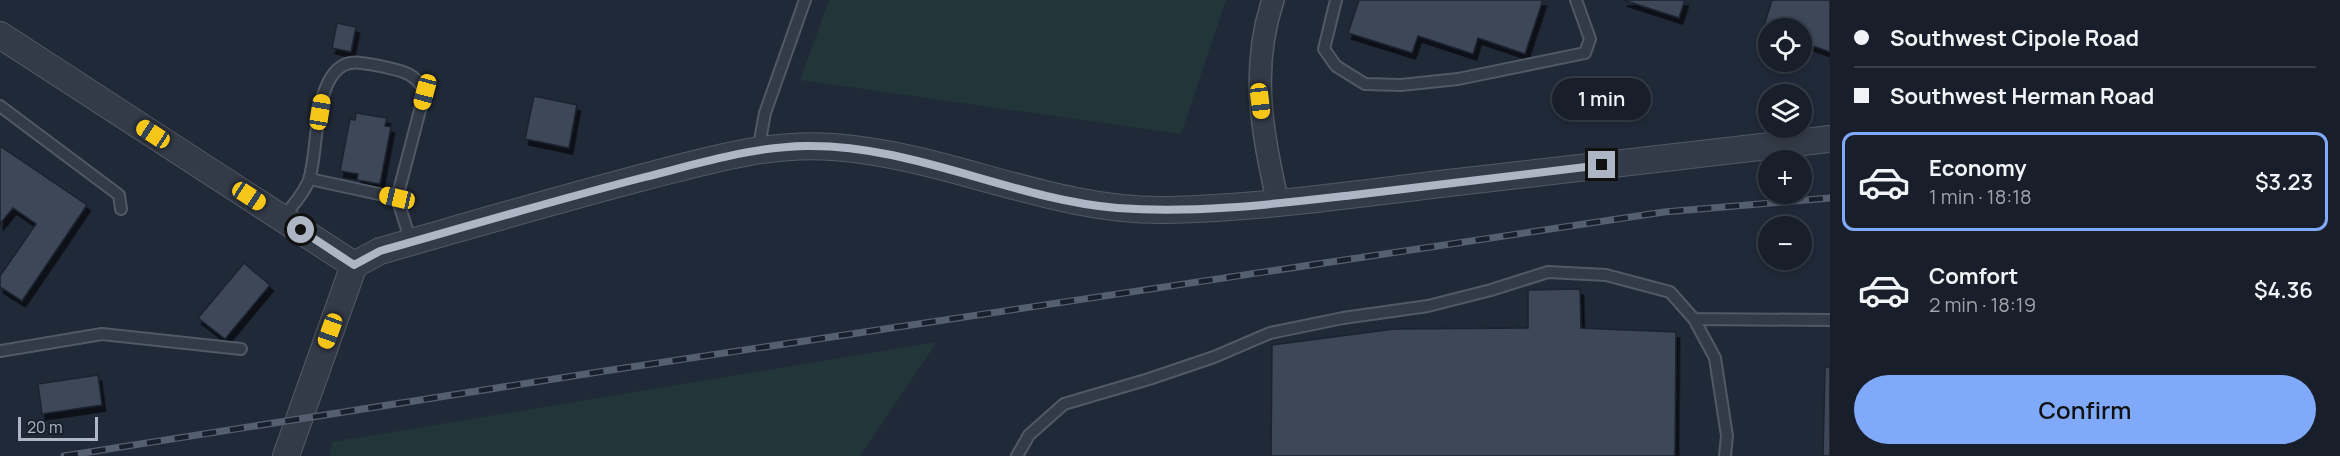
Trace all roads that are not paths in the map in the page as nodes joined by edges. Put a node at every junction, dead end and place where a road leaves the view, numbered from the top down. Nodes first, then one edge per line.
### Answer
1 (805, 0) edge
2 (1273, 0) edge
3 (1336, 0) edge
4 (1576, 0) edge
5 (0, 35) edge
6 (0, 106) edge
7 (1830, 139) edge
8 (758, 151) junction
9 (310, 179) junction
10 (397, 198) junction
11 (1278, 203) junction
12 (121, 209) dead end
13 (283, 219) junction
14 (411, 242) junction
15 (354, 265) junction
16 (1694, 319) junction
17 (1830, 320) edge
18 (241, 349) dead end
19 (0, 351) edge
20 (286, 456) edge
21 (1017, 456) edge
22 (1725, 456) edge

1 - 8 lane
2 - 11 street
3 - 4 lane
5 - 13 street
6 - 12 lane
7 - 11 street
8 - 11 street
8 - 14 street
9 - 10 lane
9 - 10 lane
9 - 13 lane
10 - 14 lane
13 - 15 street
14 - 15 street
15 - 20 street
16 - 17 lane
16 - 21 lane
16 - 22 lane
18 - 19 lane

